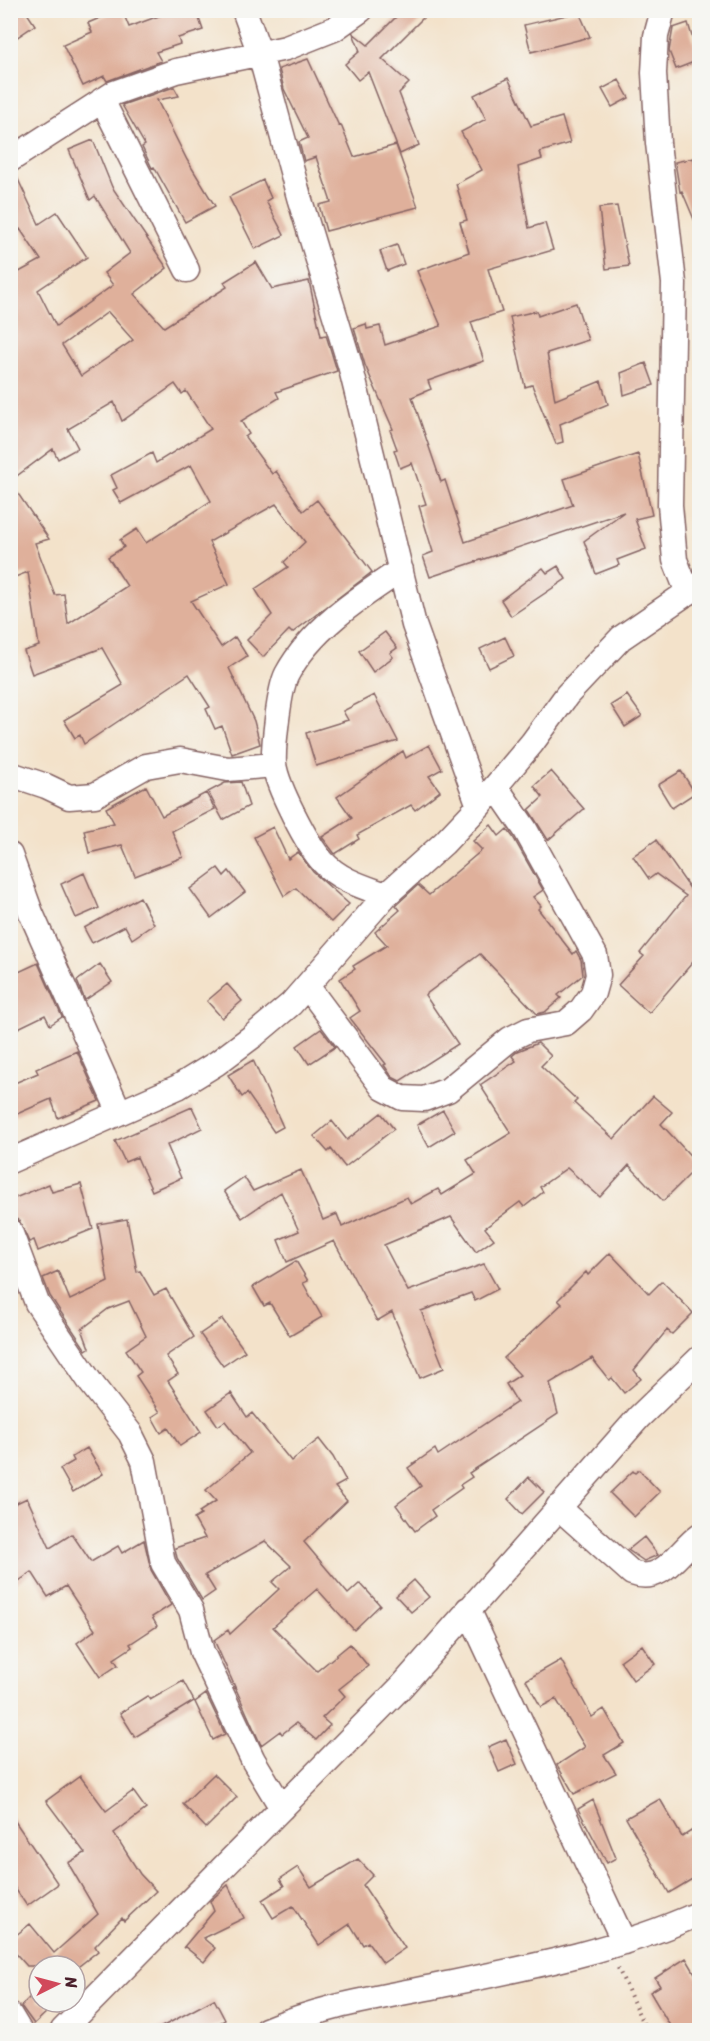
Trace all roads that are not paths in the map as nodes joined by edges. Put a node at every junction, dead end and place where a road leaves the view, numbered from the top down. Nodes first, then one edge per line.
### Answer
1 (244, 10) edge
2 (361, 10) edge
3 (663, 10) edge
4 (260, 54) junction
5 (102, 100) junction
6 (10, 160) edge
7 (187, 270) dead end
8 (401, 570) junction
9 (694, 589) edge
10 (274, 765) junction
11 (10, 774) edge
12 (496, 787) junction
13 (479, 806) junction
14 (10, 855) edge
15 (386, 895) junction
16 (307, 986) junction
17 (119, 1111) junction
18 (10, 1161) edge
19 (10, 1231) edge
20 (699, 1358) edge
21 (558, 1507) junction
22 (699, 1535) edge
23 (468, 1609) junction
24 (282, 1808) junction
25 (699, 1913) edge
26 (617, 1944) junction
27 (10, 2014) edge
28 (19, 2031) edge
29 (63, 2031) edge
30 (266, 2031) edge

1 - 4 street
2 - 4 street
3 - 9 street
4 - 5 street
4 - 8 street
5 - 6 street
5 - 7 street
8 - 10 street
8 - 13 street
9 - 12 street
10 - 11 street
10 - 15 street
12 - 13 street
12 - 16 street
13 - 15 street
14 - 17 street
15 - 16 street
16 - 17 street
17 - 18 street
19 - 24 street
20 - 21 street
21 - 22 street
21 - 23 street
23 - 24 street
23 - 26 street
24 - 29 street
25 - 26 street
26 - 30 street
27 - 28 street

